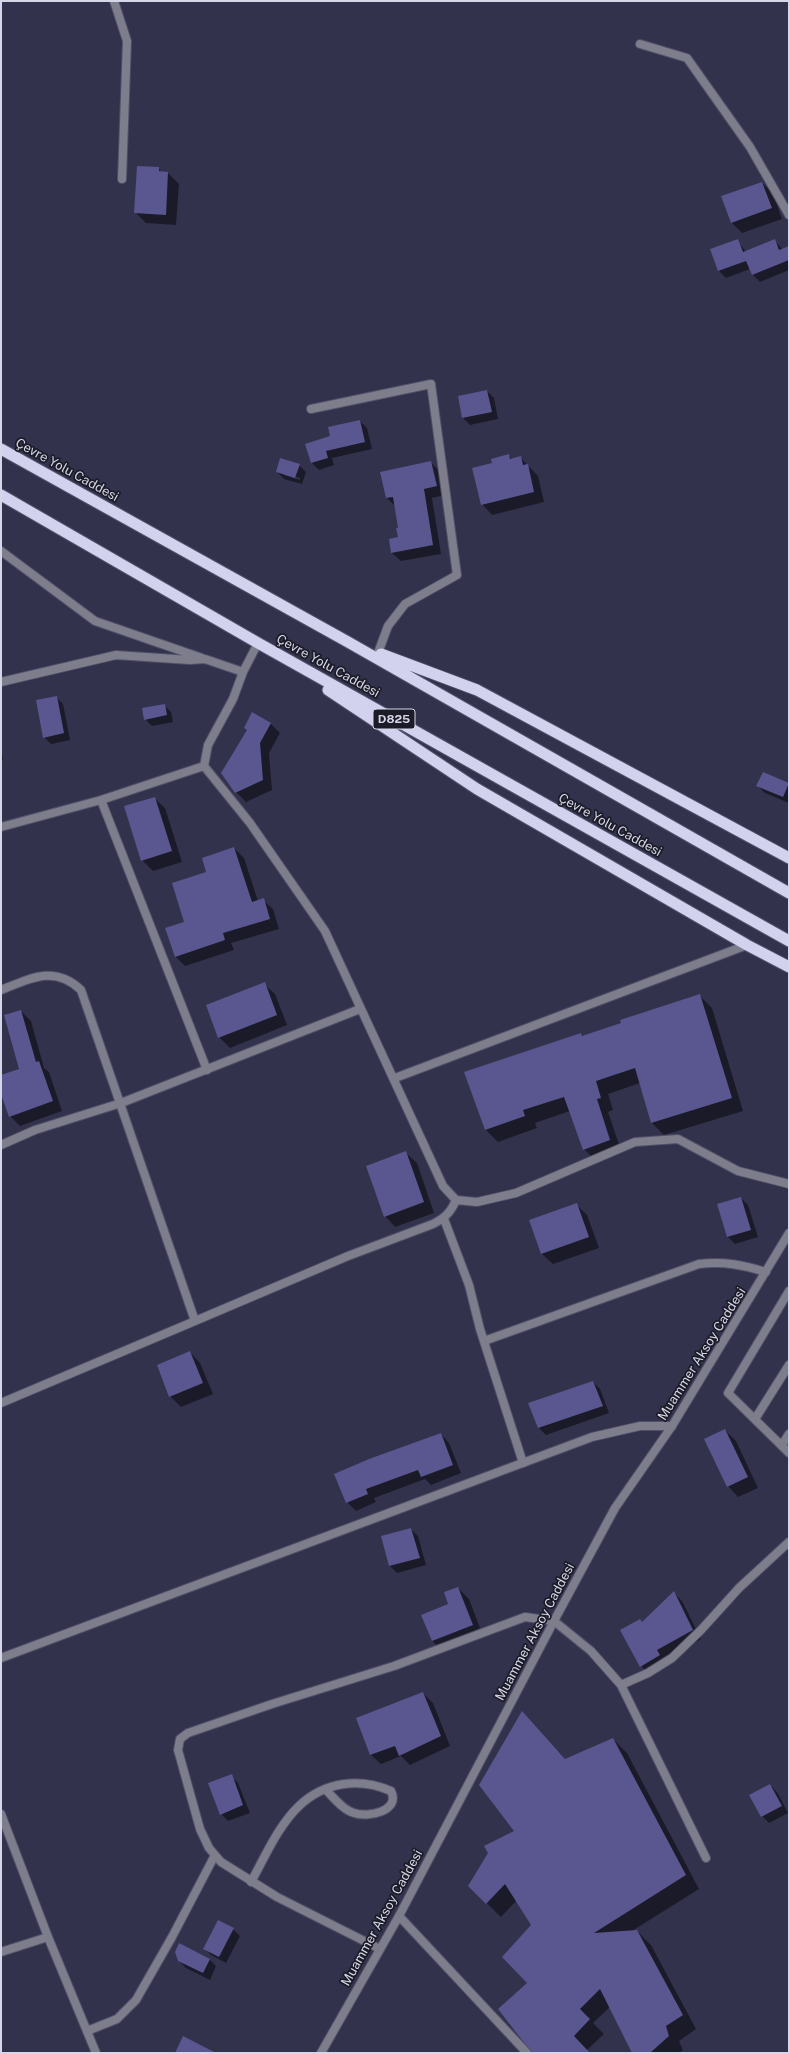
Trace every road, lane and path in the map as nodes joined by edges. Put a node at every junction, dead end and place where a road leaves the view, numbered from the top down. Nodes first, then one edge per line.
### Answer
1 (114, 1) edge
2 (640, 44) dead end
3 (122, 179) dead end
4 (789, 214) edge
5 (311, 408) dead end
6 (1, 449) edge
7 (1, 495) edge
8 (1, 551) edge
9 (348, 642) junction
10 (258, 643) junction
11 (378, 653) junction
12 (205, 659) junction
13 (244, 672) junction
14 (1, 682) edge
15 (204, 766) junction
16 (101, 800) junction
17 (1, 827) edge
18 (789, 858) edge
19 (789, 893) edge
20 (789, 941) edge
21 (747, 945) junction
22 (789, 967) edge
23 (1, 990) edge
24 (360, 1009) junction
25 (208, 1070) junction
26 (395, 1078) junction
27 (121, 1104) junction
28 (1, 1145) edge
29 (789, 1184) edge
30 (456, 1200) junction
31 (444, 1219) junction
32 (789, 1233) edge
33 (766, 1272) junction
34 (789, 1291) edge
35 (195, 1321) junction
36 (484, 1341) junction
37 (789, 1365) edge
38 (1, 1403) edge
39 (755, 1419) junction
40 (672, 1426) junction
41 (789, 1434) edge
42 (782, 1445) junction
43 (789, 1453) edge
44 (523, 1463) junction
45 (789, 1542) edge
46 (554, 1621) junction
47 (1, 1658) edge
48 (621, 1685) junction
49 (325, 1789) junction
50 (1, 1814) edge
51 (215, 1855) junction
52 (706, 1858) dead end
53 (251, 1882) junction
54 (399, 1916) junction
55 (48, 1937) junction
56 (380, 1950) junction
57 (1, 1952) edge
58 (87, 2031) junction
59 (96, 2053) edge
60 (321, 2053) edge
61 (527, 2053) edge

1 - 3 street
2 - 4 street
5 - 11 street
6 - 9 highway, Çevre Yolu Caddesi
7 - 10 highway, Çevre Yolu Caddesi / D825
8 - 12 street
9 - 11 highway
9 - 19 highway, Çevre Yolu Caddesi
10 - 13 street
10 - 20 highway, Çevre Yolu Caddesi / D825
10 - 21 highway
11 - 18 highway
12 - 13 street
12 - 14 street
13 - 15 street
15 - 16 street
15 - 24 street
16 - 17 street
16 - 25 street
21 - 22 highway
21 - 26 street
23 - 27 street
24 - 25 street
24 - 26 street
25 - 27 street
26 - 30 street
27 - 28 street
27 - 35 street
29 - 30 street
30 - 31 street
31 - 35 street
31 - 36 street
32 - 33 street, Muammer Aksoy Caddesi
33 - 36 street
33 - 40 street, Muammer Aksoy Caddesi
34 - 39 street
35 - 38 street
36 - 44 street
37 - 39 street
39 - 42 street
40 - 44 street
40 - 46 street, Muammer Aksoy Caddesi
41 - 42 street
42 - 43 street
44 - 47 street
45 - 48 street
46 - 48 street
46 - 51 street
46 - 54 street, Muammer Aksoy Caddesi
48 - 52 street
49 - 49 street
49 - 53 street
50 - 55 street
51 - 53 street
51 - 58 street
53 - 56 street
54 - 56 street, Muammer Aksoy Caddesi
54 - 61 street
55 - 57 street
55 - 58 street
56 - 60 street, Muammer Aksoy Caddesi
58 - 59 street

